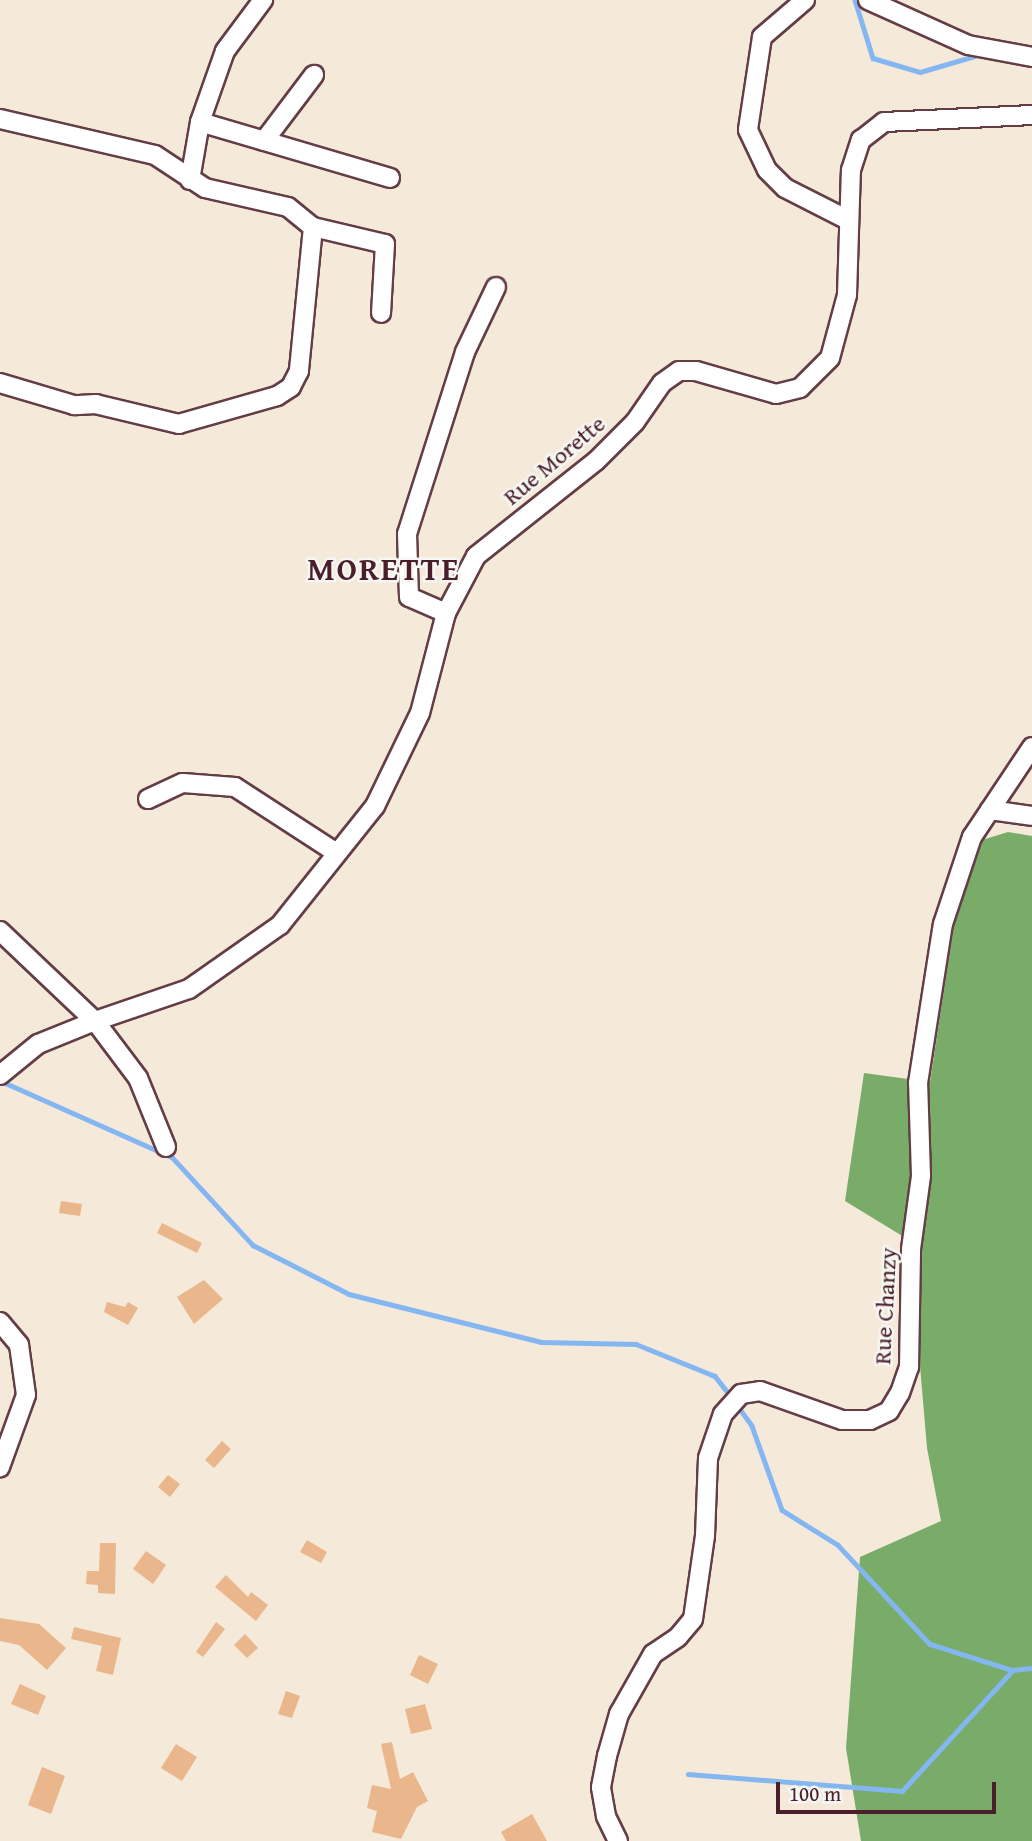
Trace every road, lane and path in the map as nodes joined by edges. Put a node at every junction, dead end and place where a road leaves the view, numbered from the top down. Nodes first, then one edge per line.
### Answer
1 (263, 0) edge
2 (805, 0) edge
3 (867, 0) edge
4 (1032, 57) edge
5 (314, 75) dead end
6 (1032, 115) edge
7 (0, 119) edge
8 (200, 122) junction
9 (264, 141) junction
10 (390, 178) dead end
11 (190, 180) junction
12 (848, 220) junction
13 (313, 227) junction
14 (496, 287) dead end
15 (381, 313) dead end
16 (0, 383) edge
17 (446, 613) junction
18 (1032, 747) edge
19 (148, 799) dead end
20 (990, 810) junction
21 (1032, 816) edge
22 (335, 852) junction
23 (0, 931) edge
24 (95, 1021) junction
25 (0, 1075) edge
26 (166, 1147) dead end
27 (0, 1322) edge
28 (0, 1467) edge
29 (618, 1841) edge

1 - 8 street
2 - 12 street
3 - 4 street
5 - 9 street
6 - 12 street
7 - 11 street
8 - 9 street
8 - 11 street
9 - 10 street
11 - 13 street
12 - 17 street, Rue Morette
13 - 15 street
13 - 16 street
14 - 17 street
17 - 22 street, Rue Morette
18 - 20 street, Rue Chanzy
19 - 22 street
20 - 21 street
20 - 29 street, Rue Chanzy
22 - 24 street, Rue Morette
23 - 24 street
24 - 25 street, Rue Morette
24 - 26 street
27 - 28 street

